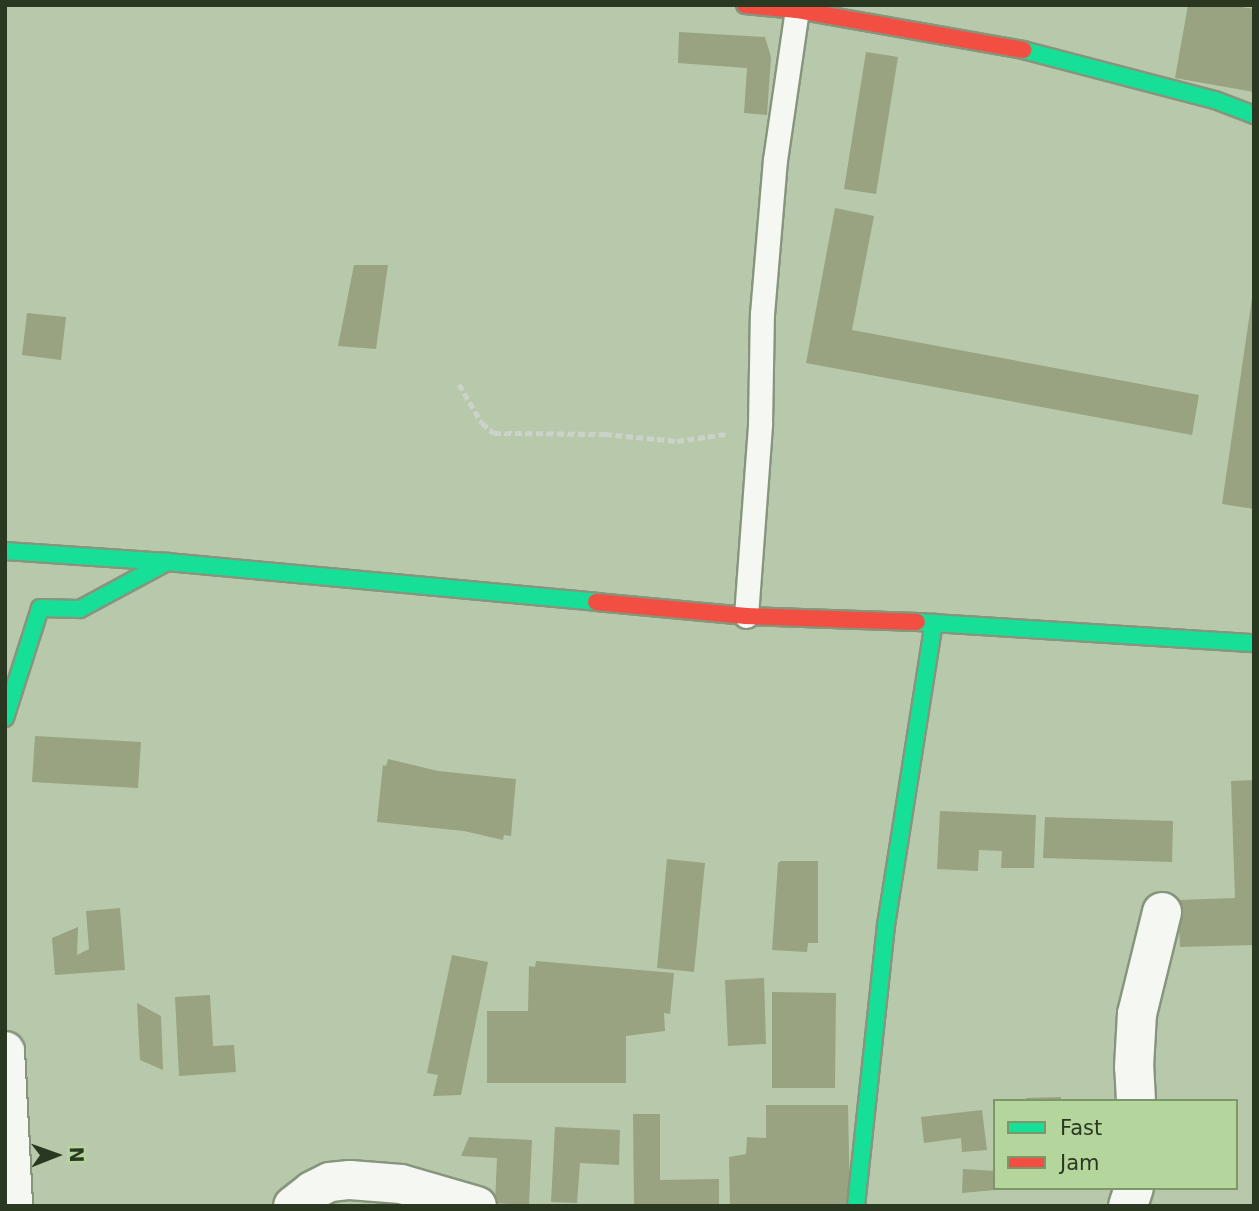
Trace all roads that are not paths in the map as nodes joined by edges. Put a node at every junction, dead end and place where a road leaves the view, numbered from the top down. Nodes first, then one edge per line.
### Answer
1 (745, 5) edge
2 (797, 8) edge
3 (1254, 114) edge
4 (5, 551) edge
5 (167, 562) junction
6 (746, 617) junction
7 (934, 623) junction
8 (1254, 643) edge
9 (5, 718) edge
10 (1162, 912) dead end
11 (5, 1051) edge
12 (1136, 1099) edge
13 (13, 1206) edge
14 (293, 1206) edge
15 (477, 1206) edge
16 (856, 1206) edge

1 - 2 street
2 - 3 street
2 - 6 lane
4 - 5 street
5 - 6 street
5 - 9 street
6 - 7 street
7 - 8 street
7 - 16 street
10 - 12 street
11 - 13 street
14 - 15 street

